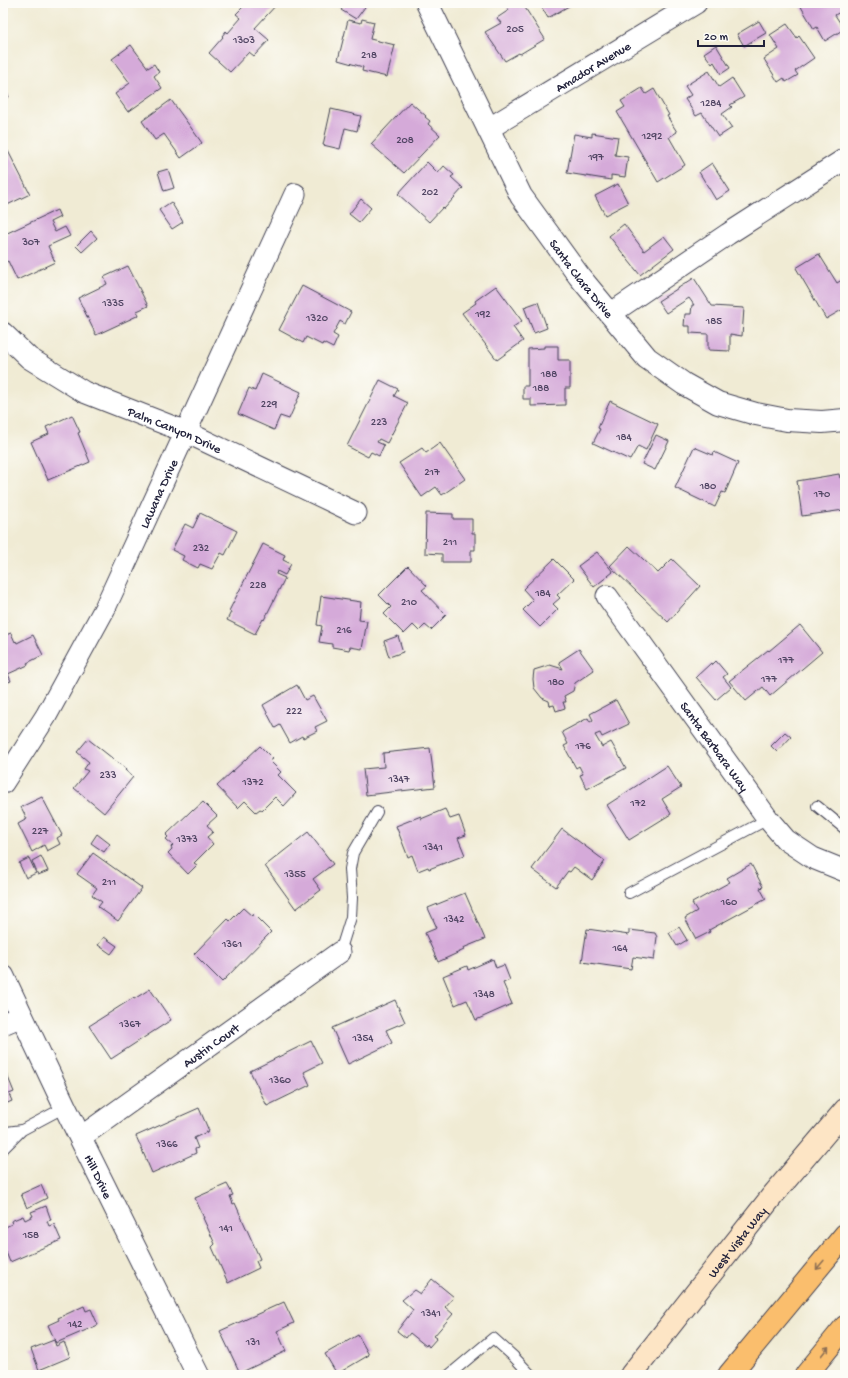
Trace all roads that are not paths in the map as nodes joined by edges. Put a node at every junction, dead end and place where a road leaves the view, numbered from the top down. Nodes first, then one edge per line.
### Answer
1 (428, 3) edge
2 (696, 3) edge
3 (488, 129) junction
4 (845, 159) edge
5 (295, 194) dead end
6 (610, 314) junction
7 (3, 333) edge
8 (845, 420) edge
9 (186, 432) junction
10 (356, 513) dead end
11 (607, 596) dead end
12 (3, 783) edge
13 (817, 806) dead end
14 (377, 812) dead end
15 (768, 819) junction
16 (845, 829) edge
17 (845, 871) edge
18 (628, 893) dead end
19 (340, 952) joint
20 (3, 976) edge
21 (12, 1020) edge
22 (65, 1107) junction
23 (845, 1110) edge
24 (22, 1130) junction
25 (3, 1134) edge
26 (81, 1137) junction
27 (3, 1149) edge
28 (845, 1234) edge
29 (845, 1327) edge
30 (198, 1375) edge
31 (450, 1375) edge
32 (531, 1375) edge
33 (631, 1375) edge
34 (729, 1375) edge
35 (806, 1375) edge

1 - 3 street, Santa Clara Drive
2 - 3 street, Amador Avenue
3 - 6 street, Santa Clara Drive
4 - 6 street
5 - 9 street, Lawana Drive
6 - 8 street, Santa Clara Drive
7 - 9 street, Palm Canyon Drive
9 - 10 street, Palm Canyon Drive
9 - 12 street, Lawana Drive
11 - 15 street, Santa Barbara Way
13 - 16 lane
14 - 19 lane
15 - 17 street, Santa Barbara Way
15 - 18 lane
19 - 26 street, Austin Court
20 - 21 street, Hill Drive
21 - 22 street, Hill Drive
22 - 24 lane
22 - 26 street, Hill Drive
23 - 33 main road, West Vista Way
24 - 25 lane
24 - 27 lane
26 - 30 street, Hill Drive
28 -> 34 highway
35 -> 29 highway
31 - 32 lane

